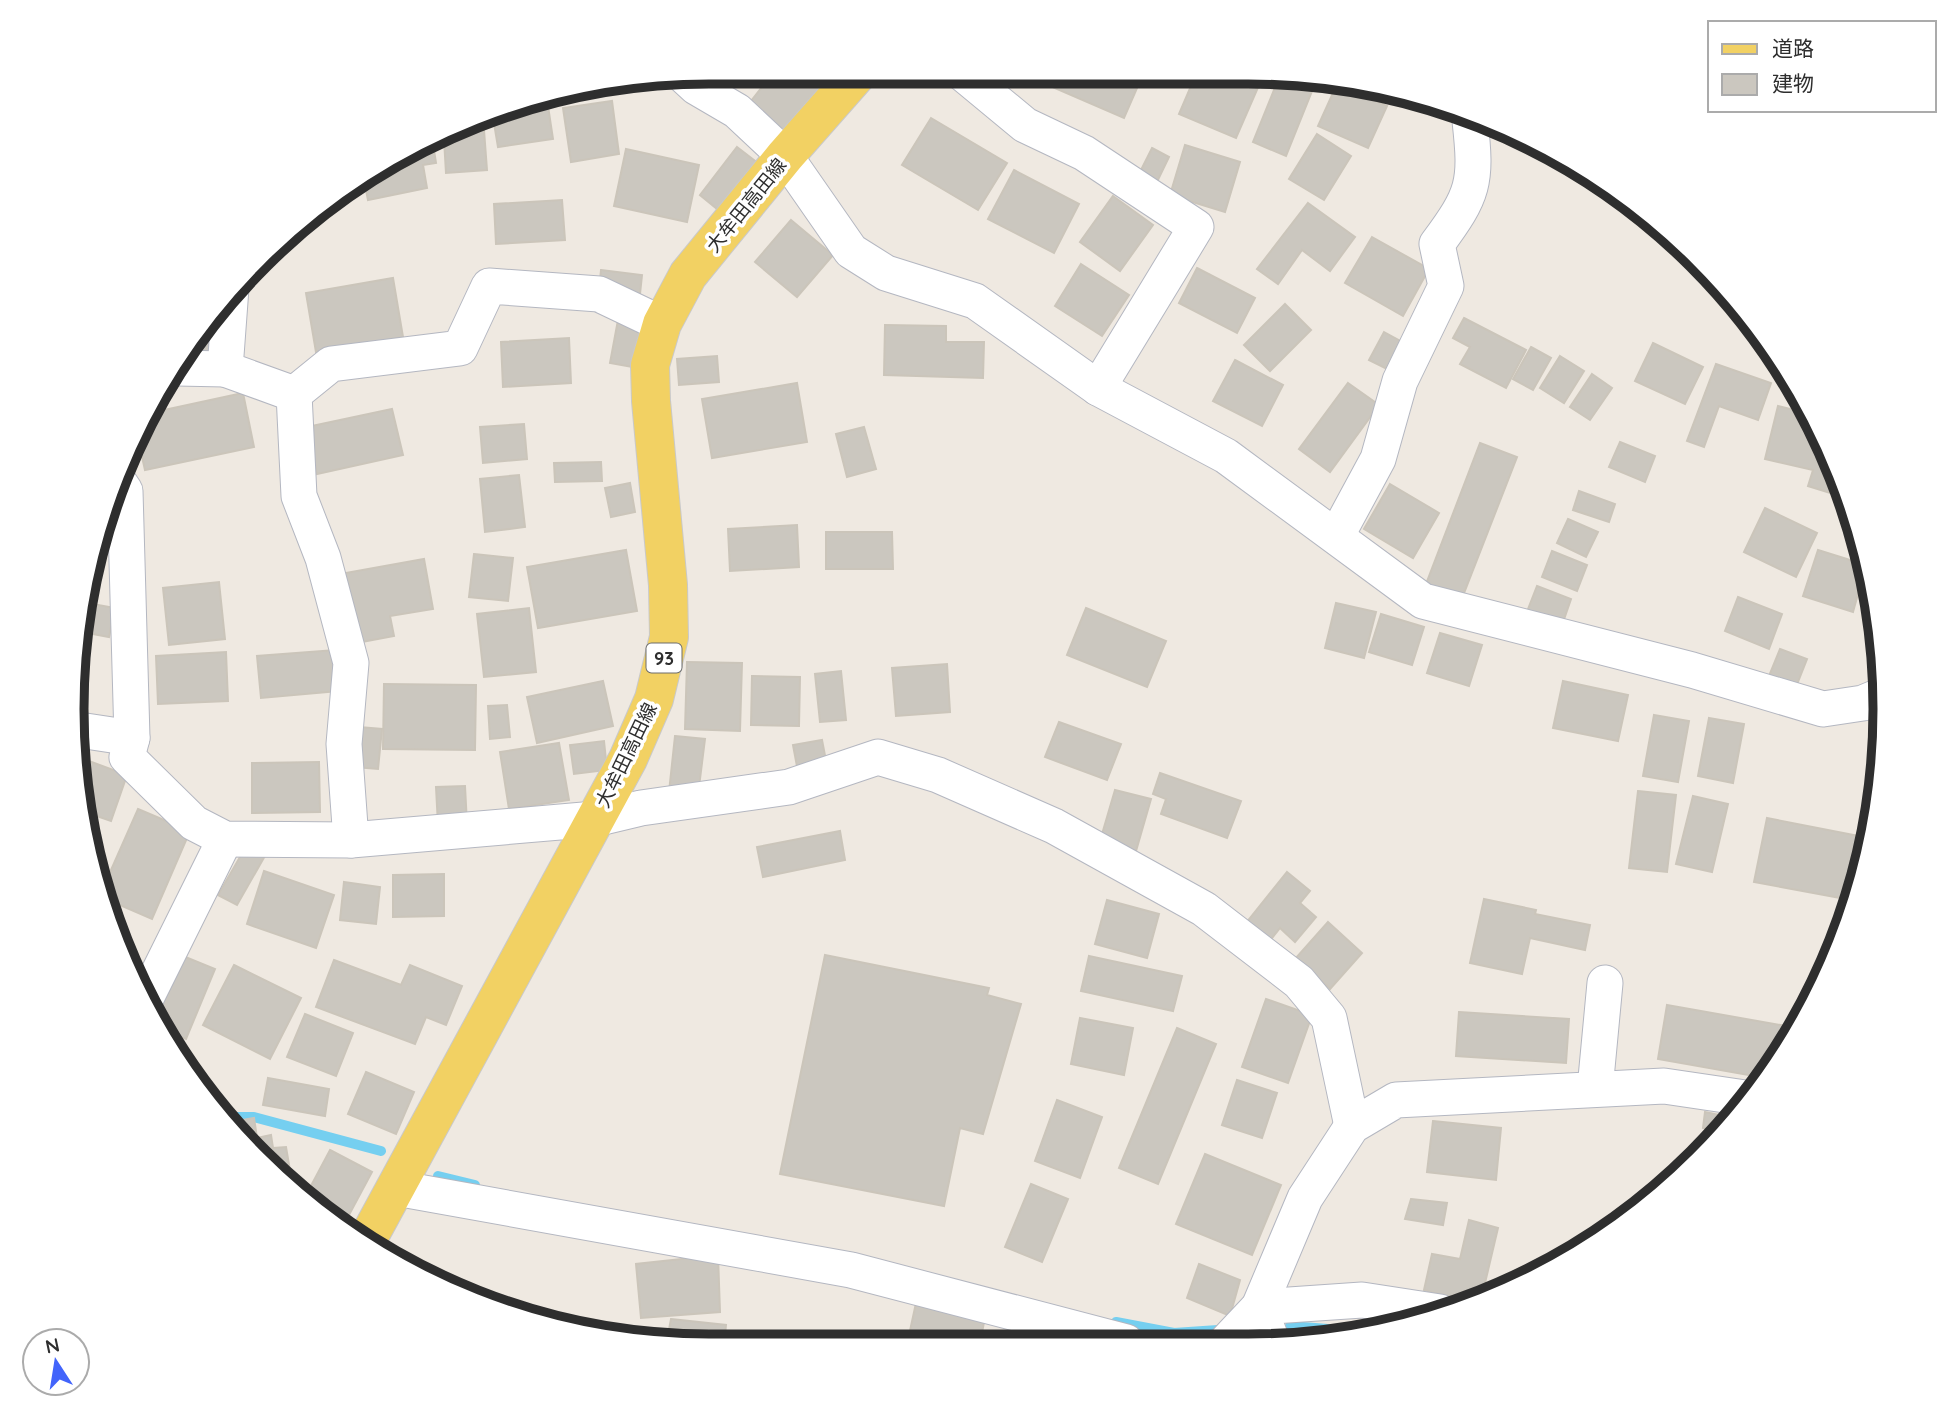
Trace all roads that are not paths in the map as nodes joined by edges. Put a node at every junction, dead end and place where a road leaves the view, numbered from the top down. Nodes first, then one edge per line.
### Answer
1 (693, 84) edge
2 (848, 84) edge
3 (975, 84) edge
4 (1470, 125) edge
5 (785, 156) junction
6 (229, 309) edge
7 (662, 324) junction
8 (185, 368) edge
9 (225, 369) junction
10 (1098, 388) junction
11 (294, 394) junction
12 (124, 490) edge
13 (1337, 535) junction
14 (1873, 699) edge
15 (85, 731) edge
16 (132, 738) junction
17 (595, 819) junction
18 (225, 839) junction
19 (351, 839) junction
20 (1605, 983) dead end
21 (150, 989) edge
22 (1595, 1089) junction
23 (1738, 1097) edge
24 (1352, 1126) junction
25 (396, 1188) junction
26 (370, 1234) edge
27 (1259, 1307) junction
28 (1422, 1309) edge
29 (1269, 1333) edge
30 (1066, 1334) edge
31 (1234, 1334) edge

1 - 5 street
2 - 5 main road, 大牟田高田線 / 93
3 - 10 street
4 - 13 street
5 - 7 main road, 大牟田高田線 / 93
5 - 10 street
6 - 9 street
7 - 11 street
7 - 17 main road, 大牟田高田線 / 93
8 - 9 street
9 - 11 street
10 - 13 street
11 - 19 street
12 - 16 street
13 - 14 street
15 - 16 street
16 - 18 street
17 - 19 street
17 - 24 street
17 - 25 main road, 大牟田高田線 / 93
18 - 19 street
18 - 21 street
20 - 22 street
22 - 23 street
22 - 24 street
24 - 27 street
25 - 26 main road, 大牟田高田線 / 93
25 - 30 street
27 - 28 street
27 - 29 street
27 - 31 street

